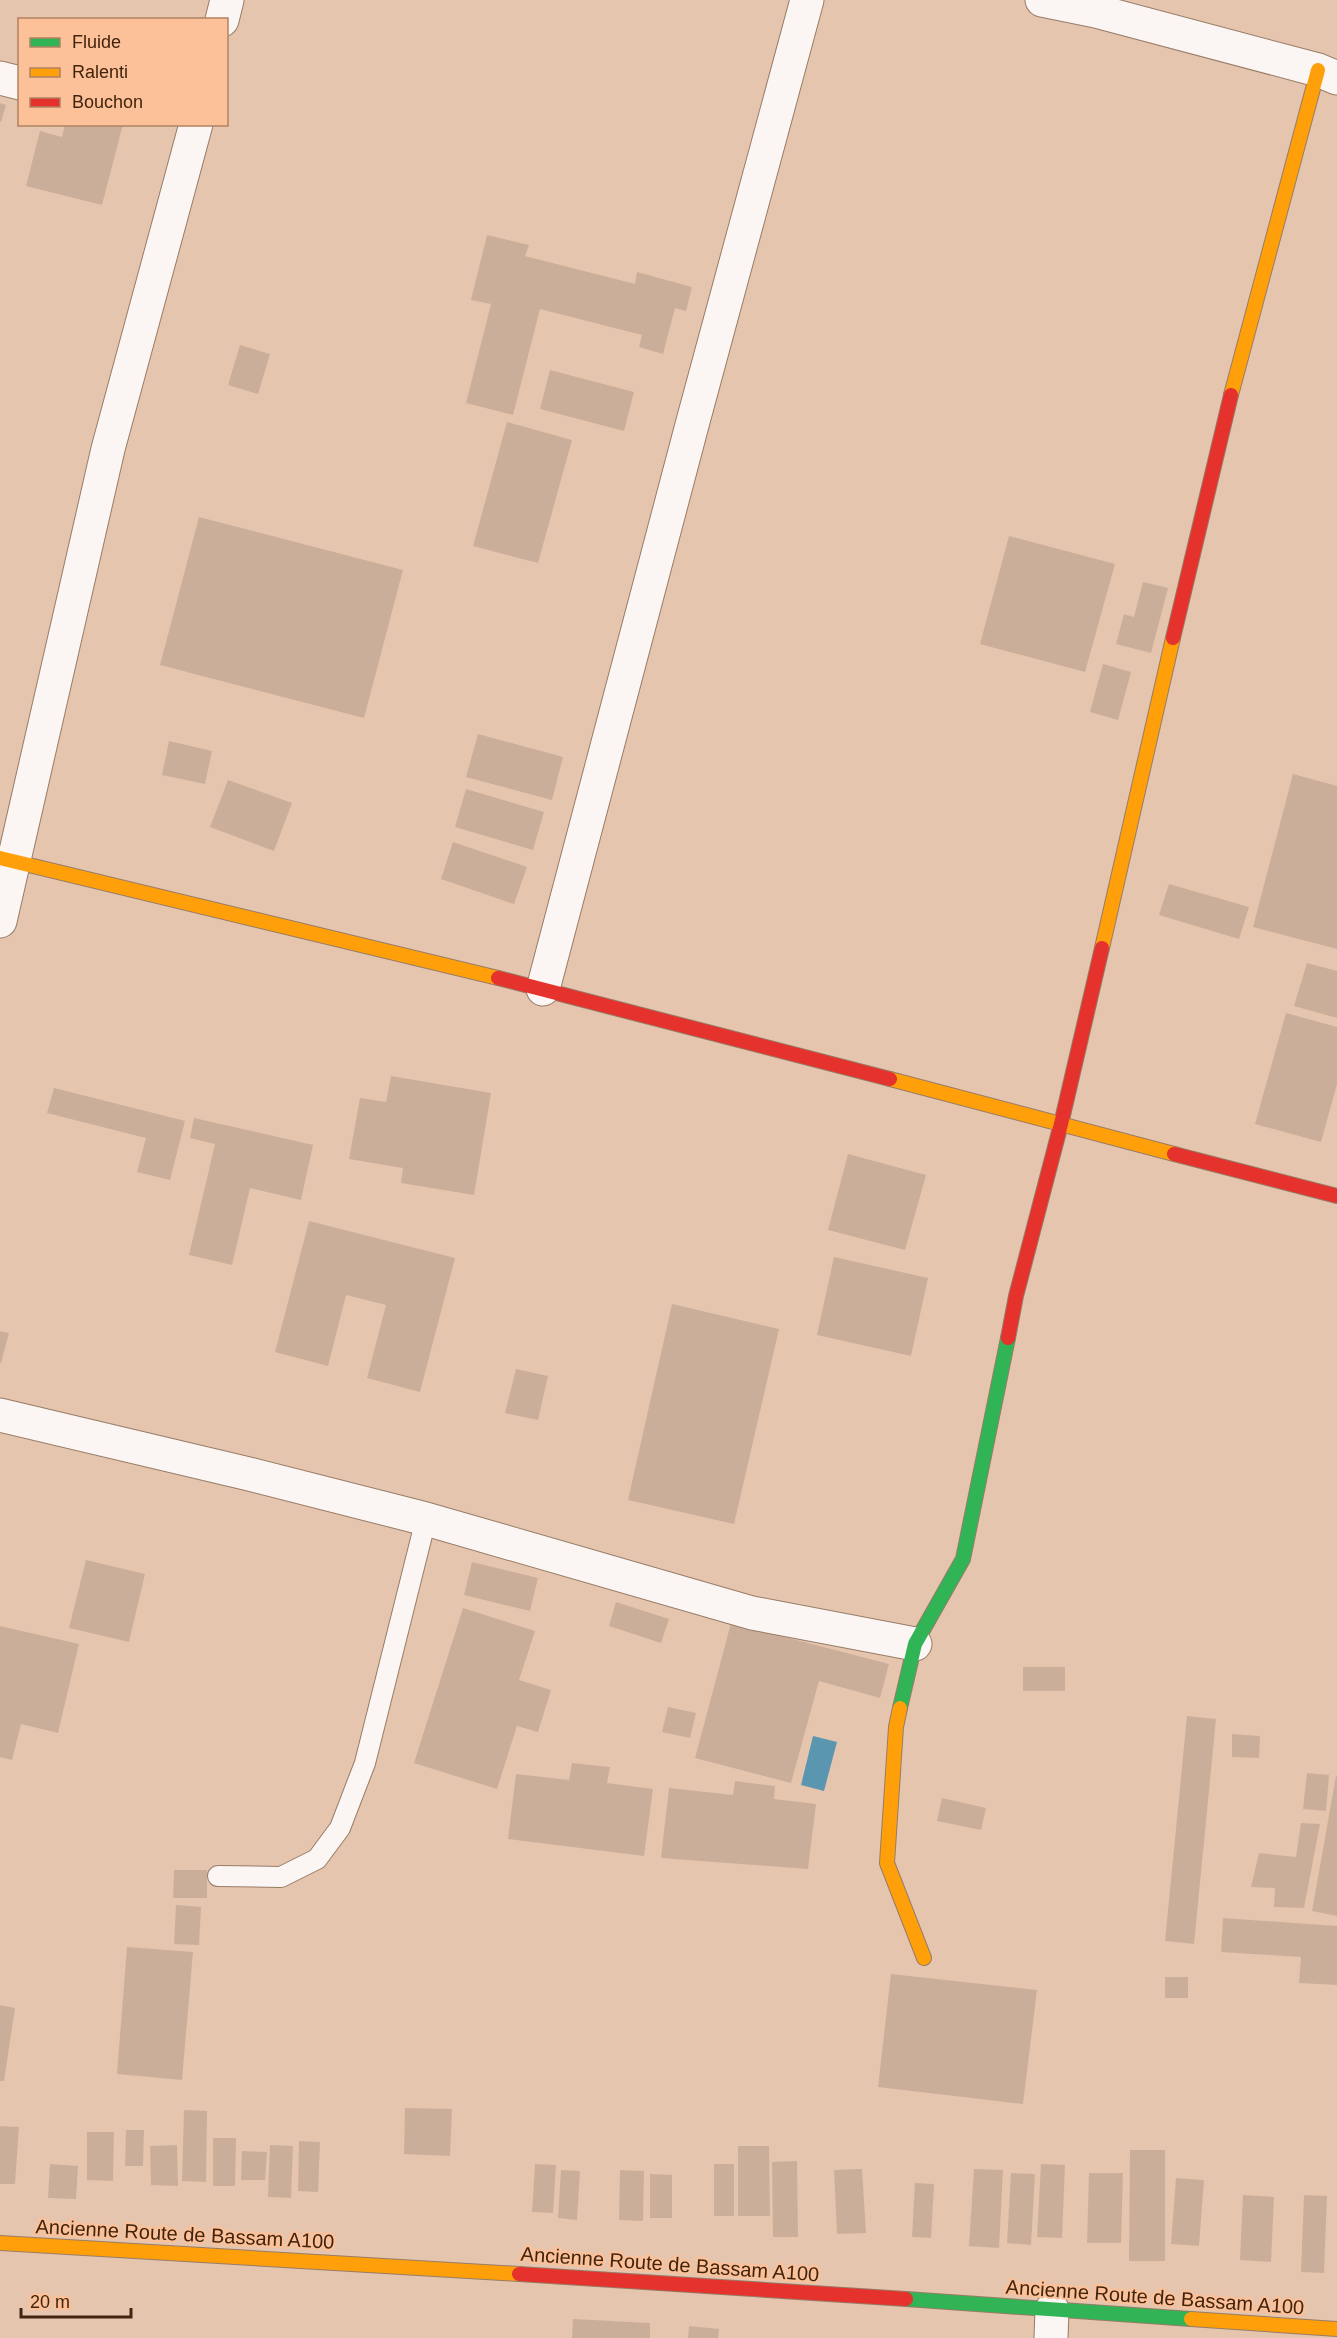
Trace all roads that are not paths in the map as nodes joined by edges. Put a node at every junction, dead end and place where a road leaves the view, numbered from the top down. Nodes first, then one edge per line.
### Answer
1 (227, 0) edge
2 (807, 0) edge
3 (1042, 0) edge
4 (222, 18) edge
5 (1328, 74) edge
6 (0, 78) edge
7 (18, 82) edge
8 (187, 127) edge
9 (7, 860) edge
10 (0, 921) edge
11 (543, 989) junction
12 (1060, 1124) junction
13 (1337, 1196) edge
14 (0, 1415) edge
15 (426, 1519) junction
16 (915, 1644) junction
17 (218, 1876) dead end
18 (924, 1958) dead end
19 (0, 2243) edge
20 (1051, 2324) edge
21 (1337, 2329) edge

1 - 4 street
2 - 11 street
3 - 5 street
5 - 12 street
6 - 7 street
8 - 9 street
9 - 10 street
9 - 11 street
11 - 12 street
12 - 13 street
12 - 16 street
14 - 15 street
15 - 16 street
15 - 17 lane
16 - 18 street
19 - 20 street, Ancienne Route de Bassam A100
20 - 21 street, Ancienne Route de Bassam A100

